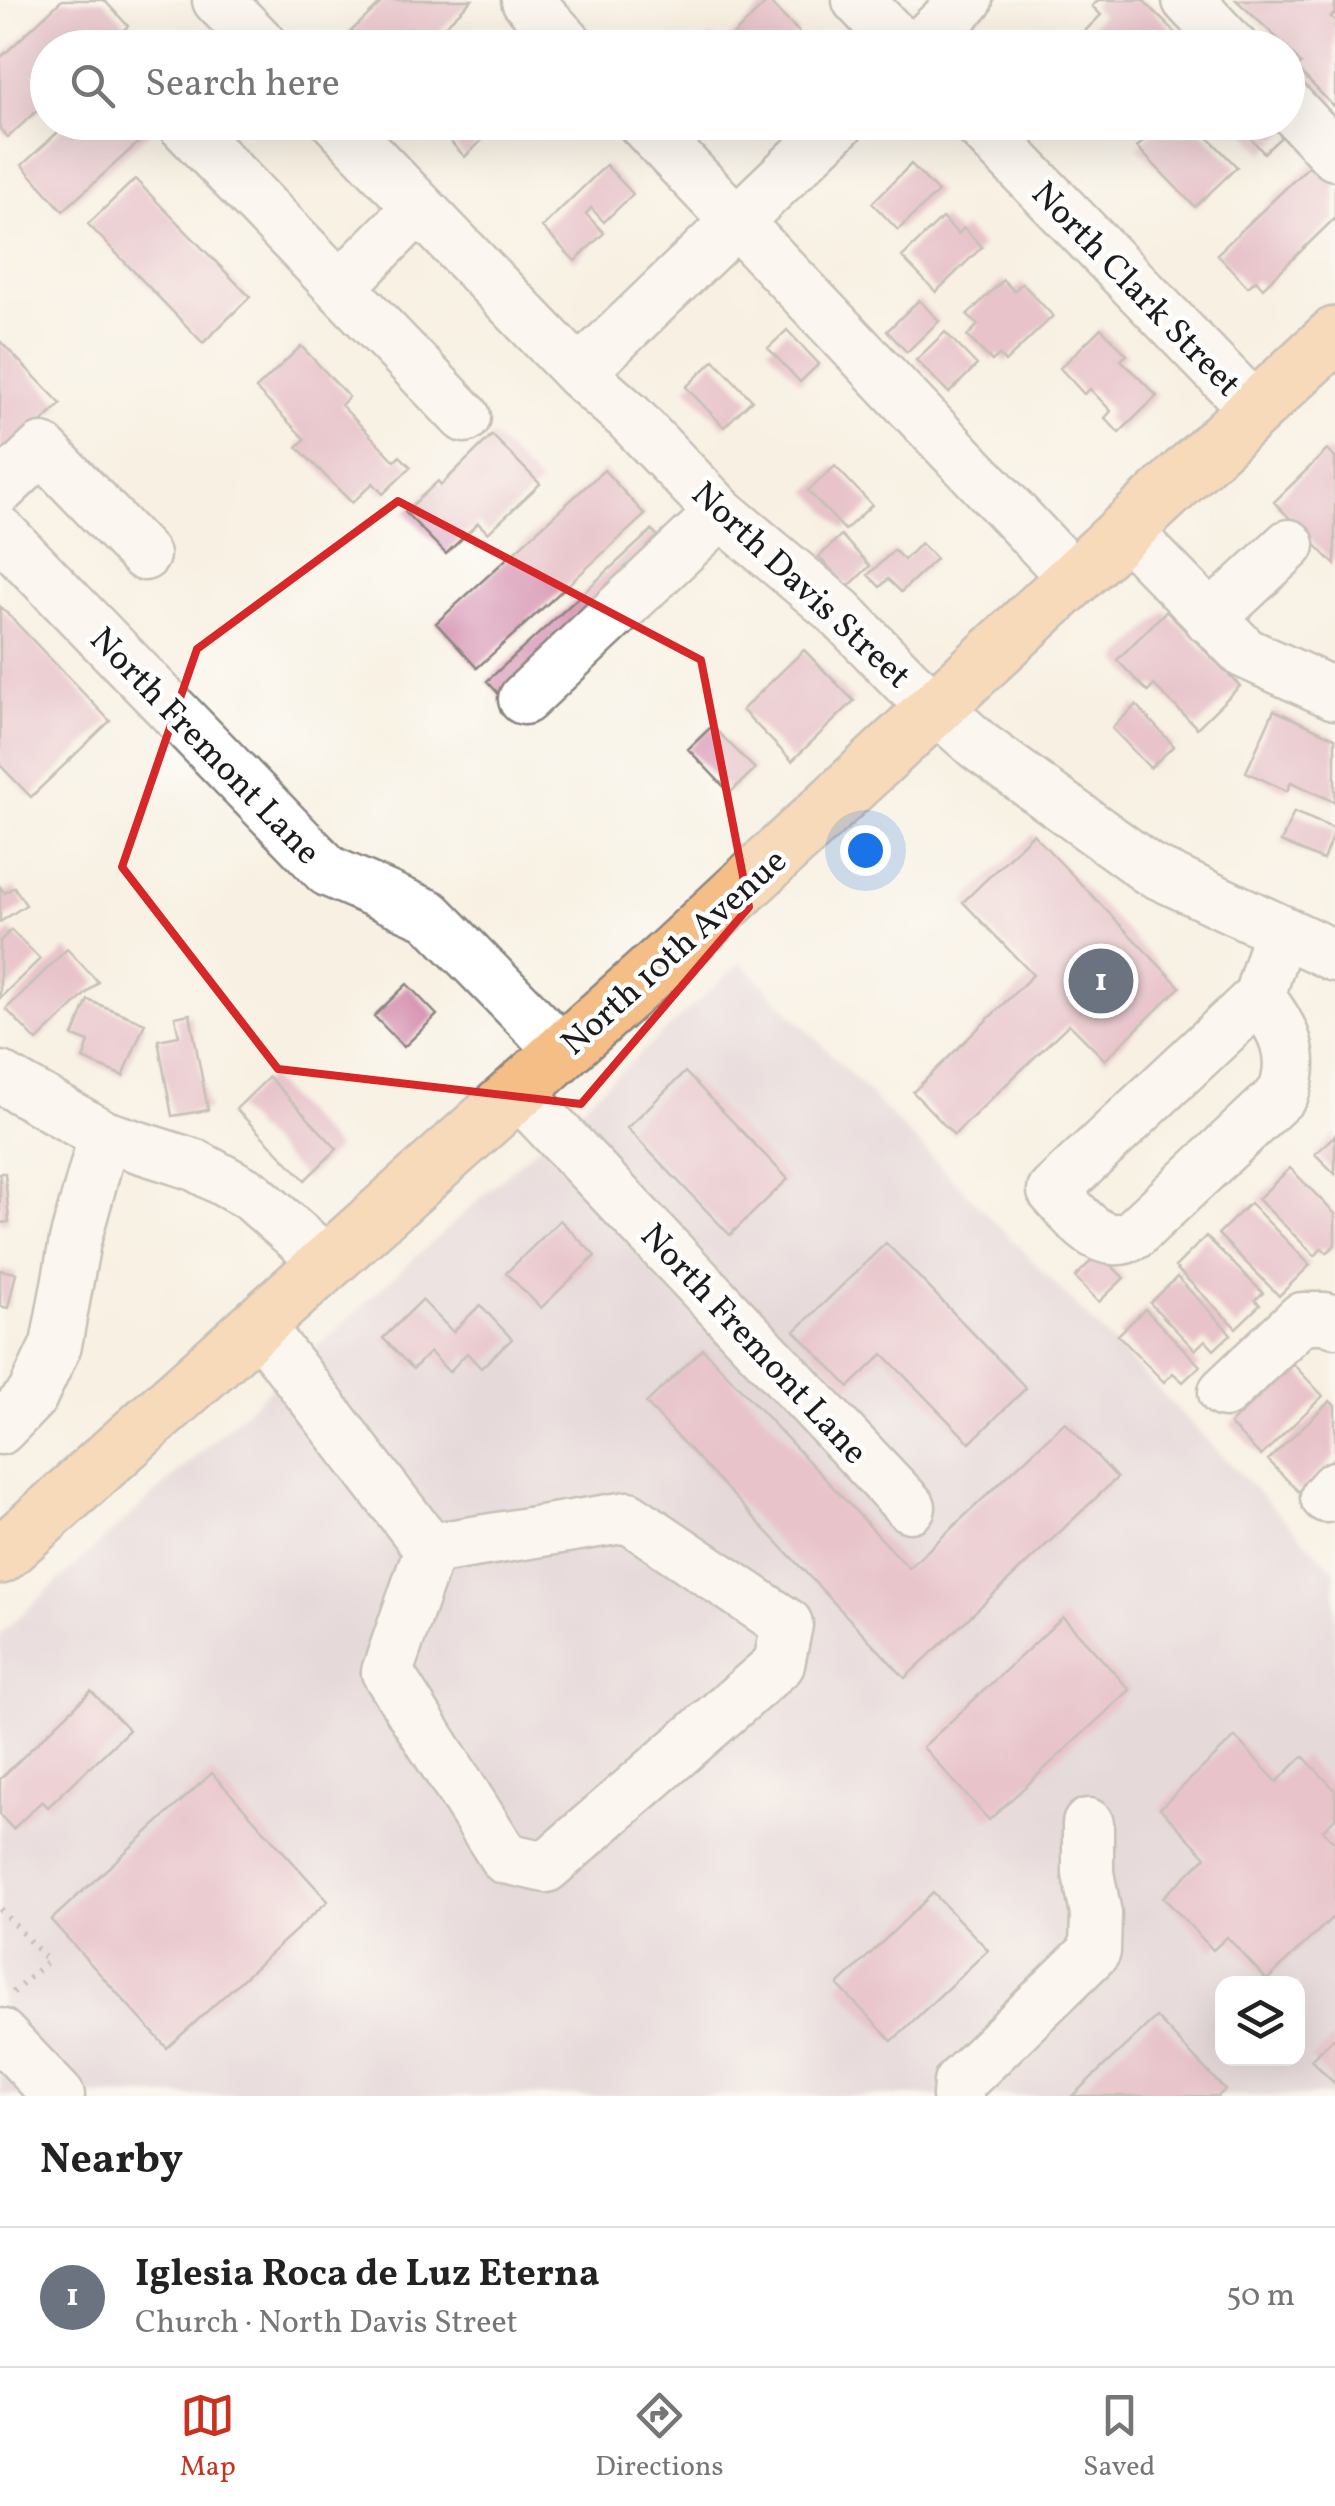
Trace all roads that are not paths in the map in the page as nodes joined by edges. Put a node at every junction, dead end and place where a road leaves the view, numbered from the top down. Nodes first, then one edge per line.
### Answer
1 (527, 0) edge
2 (858, 0) edge
3 (966, 0) edge
4 (1188, 0) edge
5 (555, 30) edge
6 (887, 30) edge
7 (935, 30) edge
8 (1216, 30) edge
9 (1305, 123) edge
10 (199, 140) edge
11 (354, 140) edge
12 (659, 140) edge
13 (822, 140) edge
14 (994, 140) edge
15 (1335, 155) edge
16 (419, 207) junction
17 (737, 223) junction
18 (340, 287) junction
19 (1335, 335) edge
20 (579, 373) junction
21 (1256, 410) junction
22 (465, 417) dead end
23 (0, 489) edge
24 (722, 514) junction
25 (1126, 531) junction
26 (0, 532) edge
27 (1289, 545) dead end
28 (144, 554) dead end
29 (1075, 579) junction
30 (1210, 619) junction
31 (1335, 694) edge
32 (524, 699) dead end
33 (935, 709) junction
34 (1280, 930) junction
35 (1335, 956) edge
36 (1259, 998) junction
37 (563, 1052) junction
38 (0, 1077) edge
39 (518, 1092) junction
40 (104, 1136) junction
41 (328, 1263) junction
42 (1335, 1322) edge
43 (258, 1325) junction
44 (1224, 1392) dead end
45 (0, 1430) edge
46 (910, 1507) dead end
47 (430, 1549) junction
48 (0, 1556) edge
49 (1088, 1824) dead end
50 (0, 2034) edge
51 (59, 2096) edge
52 (958, 2096) edge

1 - 5 street
2 - 6 street
3 - 7 street
4 - 8 street
9 - 15 street
10 - 18 street
11 - 16 street, North Davis Street
12 - 17 street
13 - 17 street
14 - 21 street, North Clark Street
16 - 18 street
16 - 20 street, North Davis Street
17 - 20 street
17 - 29 street
18 - 22 street
19 - 21 main road, North 10th Avenue
20 - 24 street, North Davis Street
21 - 25 main road, North 10th Avenue
23 - 28 street
24 - 32 street
24 - 33 street, North Davis Street
25 - 29 main road, North 10th Avenue
25 - 30 street
26 - 37 street, North Fremont Lane
27 - 30 street
29 - 33 main road, North 10th Avenue
30 - 31 street
33 - 34 street, North Davis Street
33 - 37 main road, North 10th Avenue
34 - 35 street, North Davis Street
34 - 36 street
36 - 36 street
37 - 39 main road, North 10th Avenue
38 - 40 street
39 - 41 main road, North 10th Avenue
39 - 46 street, North Fremont Lane
40 - 41 street
40 - 45 street
41 - 43 main road, North 10th Avenue
42 - 44 street
43 - 47 street
43 - 48 main road, North 10th Avenue
47 - 47 street
49 - 52 street
50 - 51 street

